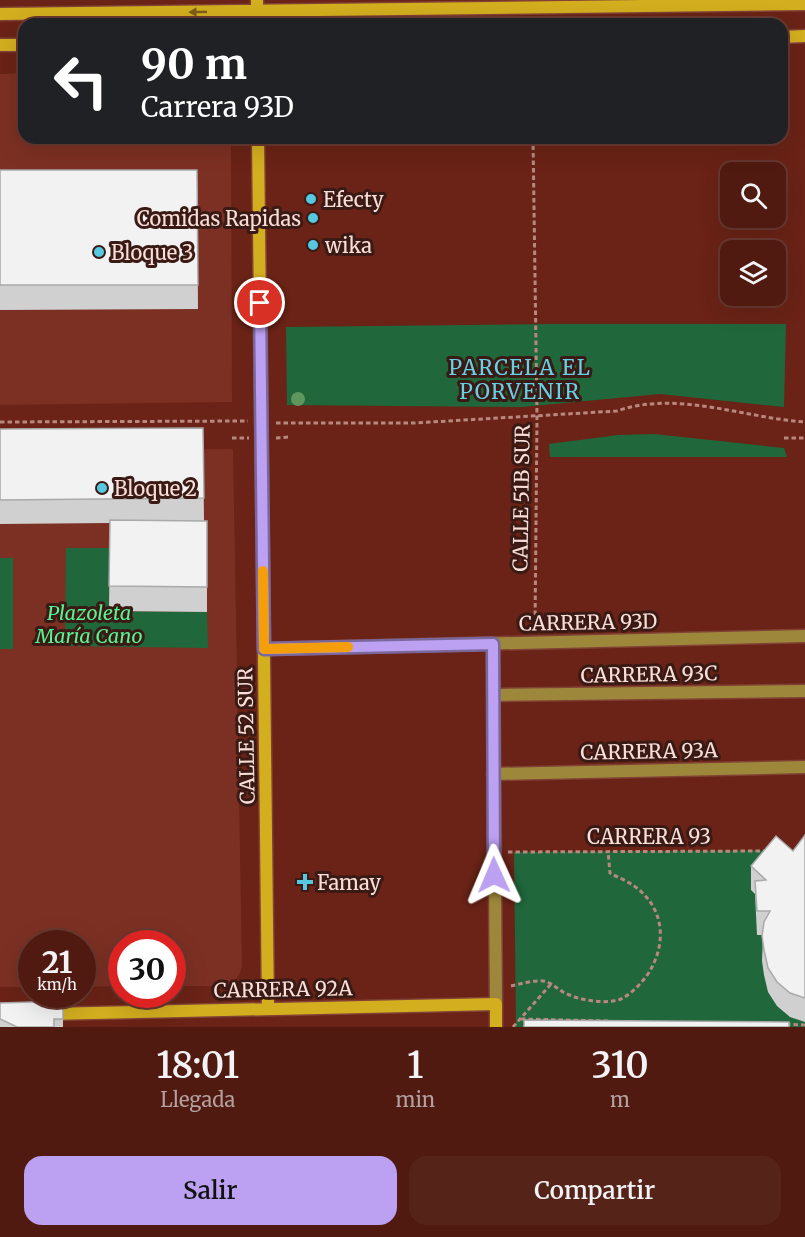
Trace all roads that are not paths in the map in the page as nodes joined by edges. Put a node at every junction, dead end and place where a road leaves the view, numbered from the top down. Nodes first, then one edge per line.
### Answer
1 (805, 4) edge
2 (257, 5) edge
3 (0, 14) edge
4 (805, 36) edge
5 (788, 37) edge
6 (0, 45) edge
7 (18, 45) edge
8 (258, 144) edge
9 (805, 636) edge
10 (493, 644) junction
11 (264, 649) junction
12 (805, 691) edge
13 (493, 695) junction
14 (805, 767) edge
15 (494, 774) junction
16 (496, 1004) junction
17 (268, 1009) junction
18 (32, 1014) edge
19 (496, 1027) edge

1 - 2 street
2 -> 3 street
4 - 5 street
6 - 7 street
8 - 11 street, CALLE 52 SUR
9 - 10 street, CARRERA 93D
10 - 11 street, CARRERA 93D
10 - 13 street
11 - 17 street, CALLE 52 SUR
12 - 13 street, CARRERA 93C
13 - 15 street
14 - 15 street, CARRERA 93A
15 - 16 street
16 - 17 street, CARRERA 92A
16 - 19 street
17 - 18 street, CARRERA 92A

